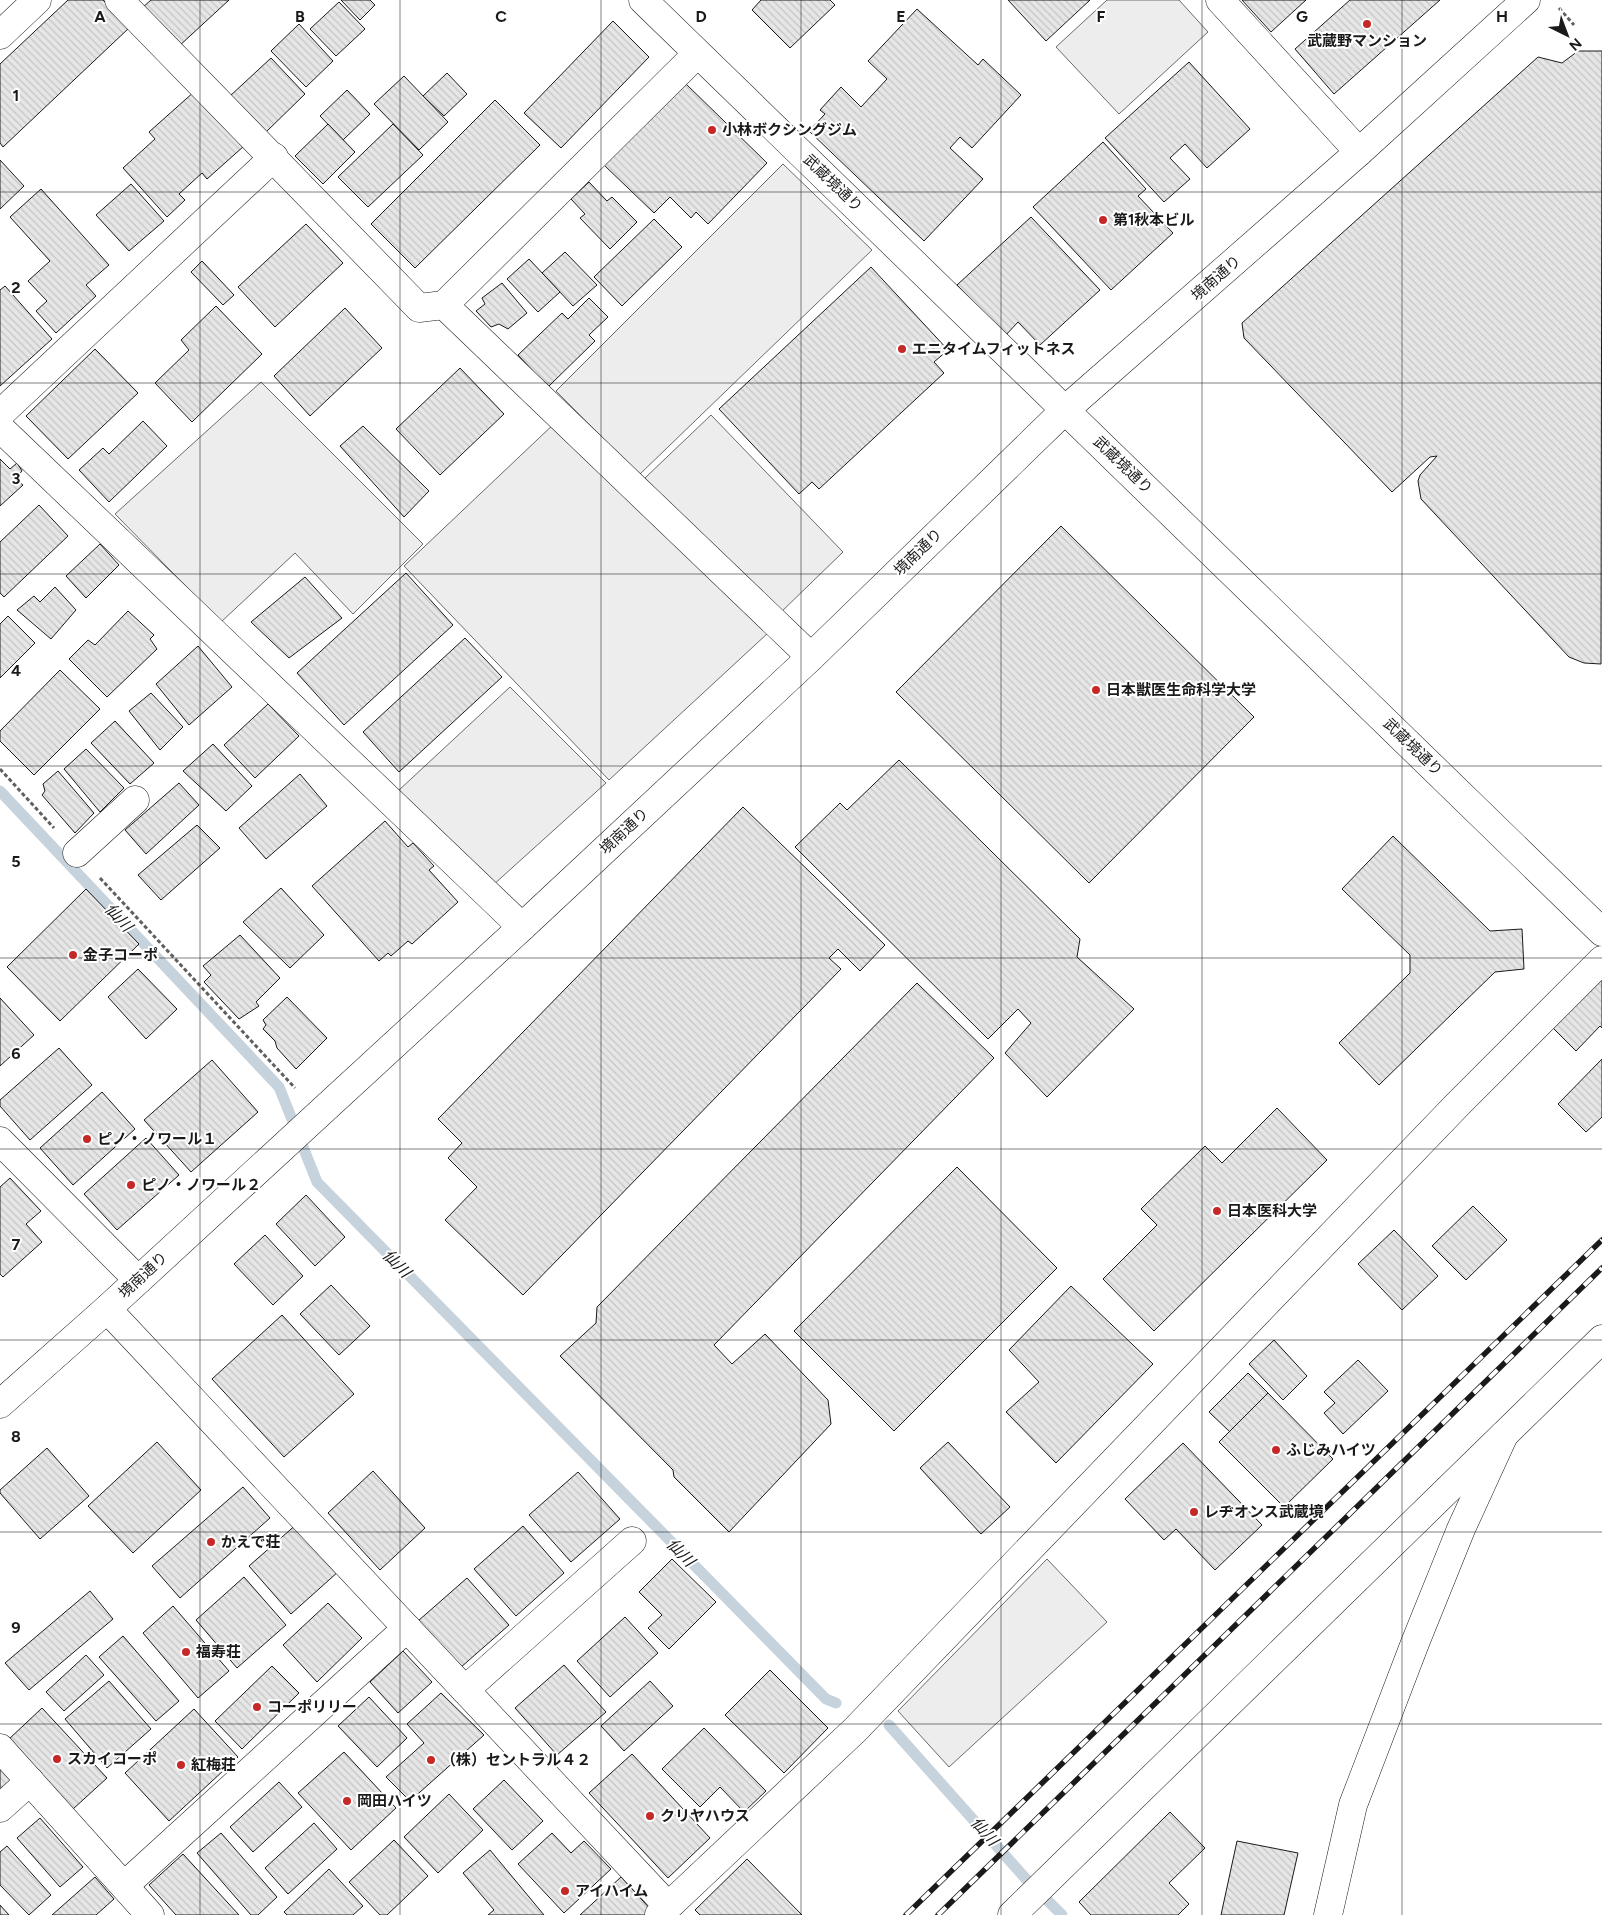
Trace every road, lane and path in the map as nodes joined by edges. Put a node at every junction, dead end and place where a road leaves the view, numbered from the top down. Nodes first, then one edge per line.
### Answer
1 (37, 0) edge
2 (119, 0) edge
3 (643, 0) edge
4 (1220, 0) edge
5 (1526, 0) edge
6 (1558, 8) dead end
7 (1574, 25) dead end
8 (0, 34) edge
9 (697, 54) junction
10 (1359, 152) junction
11 (274, 157) junction
12 (444, 305) junction
13 (1065, 410) junction
14 (0, 414) edge
15 (0, 428) edge
16 (811, 657) junction
17 (0, 769) edge
18 (134, 800) dead end
19 (77, 853) junction
20 (522, 927) junction
21 (1602, 932) edge
22 (1602, 960) edge
23 (319, 1114) junction
24 (0, 1141) edge
25 (138, 1280) junction
26 (107, 1309) junction
27 (1602, 1339) edge
28 (0, 1404) edge
29 (1504, 1435) junction
30 (632, 1541) dead end
31 (407, 1628) junction
32 (465, 1690) junction
33 (0, 1748) edge
34 (30, 1781) junction
35 (0, 1808) edge
36 (125, 1885) junction
37 (664, 1911) edge
38 (150, 1915) edge
39 (1012, 1915) edge
40 (1328, 1915) edge

1 - 8 street
2 - 11 street
3 - 9 street, 武蔵境通り
4 - 10 street
5 - 10 street, 境南通り
6 - 7 path
9 - 12 street
9 - 13 street, 武蔵境通り
10 - 13 street, 境南通り
11 - 12 street
11 - 14 street
12 - 16 street
13 - 16 street, 境南通り
13 - 21 street, 武蔵境通り
15 - 20 street
16 - 20 street, 境南通り
17 - 19 path
18 - 19 street
19 - 23 path
20 - 23 street, 境南通り
22 - 37 street
23 - 25 street, 境南通り
24 - 25 street
25 - 26 street, 境南通り
26 - 28 street, 境南通り
26 - 31 street
27 - 29 street
29 - 39 street
29 - 40 street
30 - 32 street
31 - 32 street
31 - 36 street
32 - 37 street
33 - 34 street
34 - 35 street
34 - 36 street
36 - 38 street

